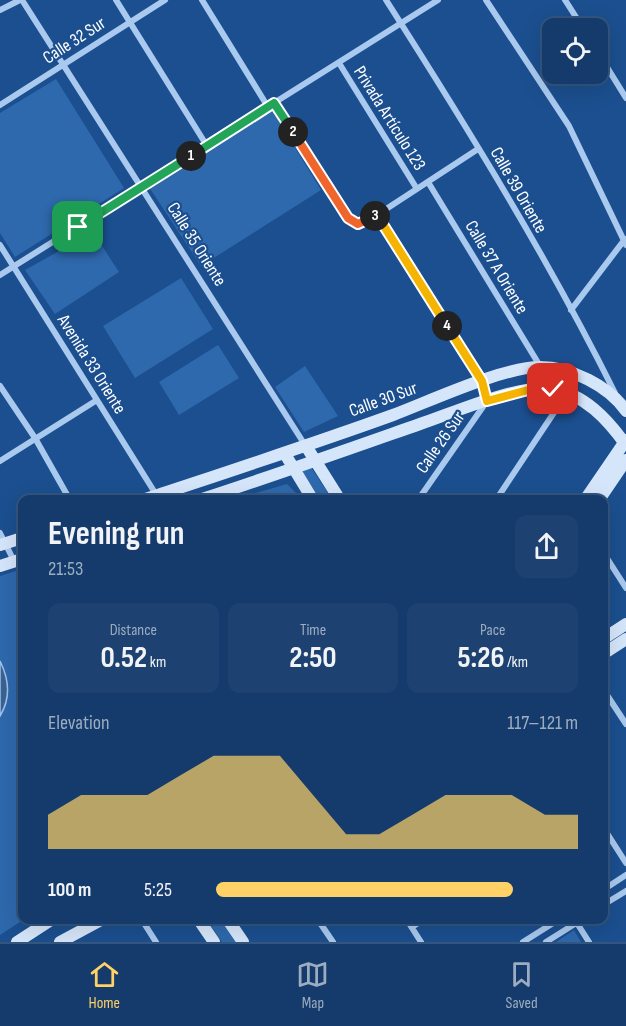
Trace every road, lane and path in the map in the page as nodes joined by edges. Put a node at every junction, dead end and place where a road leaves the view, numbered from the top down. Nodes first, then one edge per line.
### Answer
1 (21, 0) edge
2 (116, 0) edge
3 (165, 0) edge
4 (202, 0) edge
5 (386, 0) edge
6 (438, 0) edge
7 (486, 0) edge
8 (565, 0) edge
9 (0, 10) edge
10 (577, 18) edge
11 (130, 22) junction
12 (401, 23) junction
13 (339, 63) junction
14 (64, 64) junction
15 (608, 69) edge
16 (626, 98) edge
17 (274, 103) junction
18 (0, 105) edge
19 (268, 107) junction
20 (207, 146) junction
21 (478, 149) junction
22 (428, 182) junction
23 (142, 187) junction
24 (417, 189) junction
25 (377, 215) junction
26 (625, 241) edge
27 (0, 245) edge
28 (14, 267) junction
29 (0, 275) edge
30 (571, 310) junction
31 (540, 367) junction
32 (482, 381) junction
33 (0, 386) edge
34 (567, 393) junction
35 (618, 399) junction
36 (97, 400) junction
37 (487, 401) junction
38 (626, 411) edge
39 (35, 438) junction
40 (625, 443) edge
41 (306, 446) junction
42 (285, 454) junction
43 (626, 460) edge
44 (0, 461) edge
45 (315, 461) junction
46 (293, 470) junction
47 (67, 495) edge
48 (157, 495) edge
49 (164, 495) edge
50 (215, 495) edge
51 (310, 495) edge
52 (337, 495) edge
53 (421, 495) edge
54 (499, 495) edge
55 (589, 495) edge
56 (602, 495) edge
57 (18, 538) edge
58 (2, 540) edge
59 (18, 560) edge
60 (608, 560) edge
61 (0, 566) edge
62 (626, 588) edge
63 (626, 624) edge
64 (608, 636) edge
65 (626, 639) edge
66 (608, 651) edge
67 (608, 697) edge
68 (626, 724) edge
69 (608, 835) edge
70 (626, 863) edge
71 (626, 875) edge
72 (608, 887) edge
73 (626, 891) edge
74 (608, 902) edge
75 (45, 924) edge
76 (95, 924) edge
77 (145, 924) edge
78 (202, 924) edge
79 (231, 924) edge
80 (321, 924) edge
81 (410, 924) edge
82 (417, 924) edge
83 (552, 924) edge
84 (572, 924) edge
85 (580, 924) edge
86 (412, 927) junction
87 (65, 941) edge
88 (17, 942) edge
89 (156, 942) edge
90 (214, 942) edge
91 (243, 942) edge
92 (333, 942) edge
93 (421, 942) edge
94 (523, 942) edge
95 (546, 942) edge
96 (590, 942) edge

1 - 9 street
1 - 14 street, Calle 35 Oriente
2 - 11 street
3 - 11 street, Calle 32 Sur
4 - 19 street
5 - 12 street, Calle 39 Oriente
6 - 12 street
7 - 26 street
8 - 10 street
11 - 14 street, Calle 32 Sur
11 - 20 street
12 - 13 street
12 - 21 street, Calle 39 Oriente
13 - 17 street
13 - 24 street, Privada Artículo 123
14 - 18 street, Calle 32 Sur
14 - 23 street, Calle 35 Oriente
15 - 16 street
17 - 19 street
17 - 25 street
19 - 20 street
20 - 23 street
21 - 22 street
21 - 30 street, Calle 39 Oriente
22 - 24 street
22 - 31 street, Calle 37 A Oriente
23 - 28 street
23 - 41 street, Calle 35 Oriente
24 - 25 street
25 - 32 street
26 - 30 street
27 - 28 street, Avenida 33 Oriente
28 - 29 street
28 - 36 street, Avenida 33 Oriente
30 - 35 street, Calle 39 Oriente
31 - 32 main road, Calle 30 Sur
31 - 35 main road, Calle 30 Sur
32 - 37 street
32 - 41 main road, Calle 30 Sur
33 - 39 street
34 - 37 main road, Calle 30 Sur
34 - 40 main road, Calle 30 Sur
34 - 54 street
35 - 38 main road, Calle 30 Sur
36 - 39 street
36 - 48 street, Avenida 33 Oriente
37 - 45 main road, Calle 30 Sur
37 - 53 street, Calle 26 Sur
39 - 44 street
39 - 47 street
40 - 55 main road
41 - 42 main road, Calle 30 Sur
41 - 45 main road
42 - 46 main road
42 - 49 main road, Calle 30 Sur
43 - 56 main road
45 - 46 main road, Calle 30 Sur
45 - 52 main road
46 - 50 main road, Calle 30 Sur
46 - 51 main road
57 - 58 main road
58 - 59 street
59 - 61 main road
60 - 62 street
63 - 64 main road
65 - 66 main road
67 - 68 street
69 - 70 street
71 - 72 street
73 - 74 street
75 - 88 main road
76 - 87 main road
77 - 89 street
78 - 90 main road
79 - 91 main road
80 - 92 street
81 - 86 street
82 - 86 street
83 - 94 street
84 - 95 street
85 - 96 street
86 - 93 street

